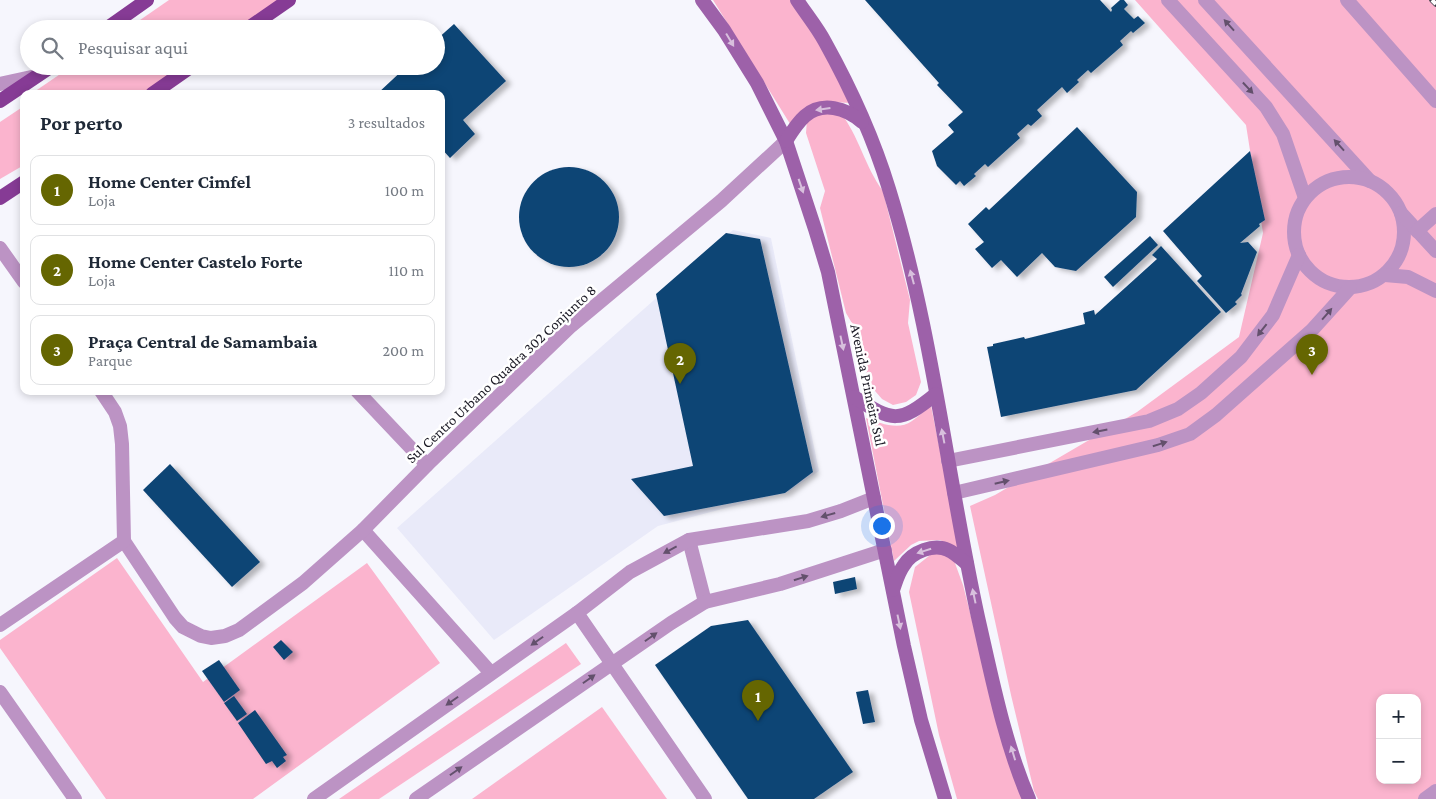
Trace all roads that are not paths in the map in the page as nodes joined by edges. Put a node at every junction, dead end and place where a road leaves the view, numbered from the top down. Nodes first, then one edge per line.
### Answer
1 (147, 0) edge
2 (289, 0) edge
3 (702, 0) edge
4 (797, 0) edge
5 (1168, 0) edge
6 (1206, 0) edge
7 (1347, 0) edge
8 (119, 20) edge
9 (260, 20) edge
10 (40, 75) joint
11 (179, 75) edge
12 (0, 84) edge
13 (158, 90) edge
14 (0, 101) edge
15 (1436, 101) edge
16 (866, 126) junction
17 (786, 142) junction
18 (1371, 182) junction
19 (20, 185) edge
20 (0, 188) edge
21 (0, 198) edge
22 (1305, 198) junction
23 (1400, 212) junction
24 (1436, 214) edge
25 (1418, 231) junction
26 (0, 248) edge
27 (1436, 251) edge
28 (1299, 255) junction
29 (1385, 275) junction
30 (20, 276) edge
31 (1350, 288) junction
32 (1436, 291) edge
33 (936, 394) junction
34 (104, 395) edge
35 (361, 395) edge
36 (854, 397) junction
37 (948, 461) junction
38 (427, 465) junction
39 (954, 493) junction
40 (874, 498) junction
41 (363, 530) junction
42 (689, 540) junction
43 (124, 541) junction
44 (885, 550) junction
45 (967, 564) junction
46 (892, 592) junction
47 (705, 602) junction
48 (577, 613) junction
49 (0, 625) edge
50 (611, 664) junction
51 (491, 673) junction
52 (0, 692) edge
53 (1436, 791) edge
54 (76, 799) edge
55 (314, 799) edge
56 (416, 799) edge
57 (705, 799) edge
58 (945, 799) edge
59 (1029, 799) edge
60 (1425, 799) edge

1 - 8 main road
2 - 9 main road
3 -> 17 main road, Avenida Primeira Sul
4 - 16 main road
5 -> 22 street
18 -> 6 street
7 - 15 street
10 - 12 street
10 - 14 main road
11 - 13 main road
16 -> 17 main road
33 -> 16 main road
17 -> 36 main road, Avenida Primeira Sul
17 - 38 street, Sul Centro Urbano Quadra 302 Conjunto 8
18 - 22 street
18 - 23 street
19 - 20 main road
19 - 21 main road
22 - 28 street
23 - 25 street
23 - 29 street
24 - 25 street
25 - 27 street
26 - 30 street
28 - 31 street
28 -> 37 street
29 - 31 street
29 - 32 street
39 -> 31 street
33 - 36 main road
37 -> 33 main road
34 - 43 street
35 - 38 street
36 - 40 main road, Avenida Primeira Sul
37 - 39 main road
38 - 41 street, Sul Centro Urbano Quadra 302 Conjunto 8
39 - 45 main road
40 -> 42 street
40 - 44 main road, Avenida Primeira Sul
41 - 43 street, Sul Centro Urbano Quadra 302 Conjunto 8
41 - 51 street
42 - 47 street
42 -> 48 street
43 - 49 street
44 - 46 main road, Avenida Primeira Sul
47 -> 44 street
45 -> 46 main road
59 -> 45 main road
46 -> 58 main road, Avenida Primeira Sul
50 -> 47 street
48 - 50 street
48 -> 51 street
56 -> 50 street
50 - 57 street
51 -> 55 street
52 - 54 street
53 - 60 street

